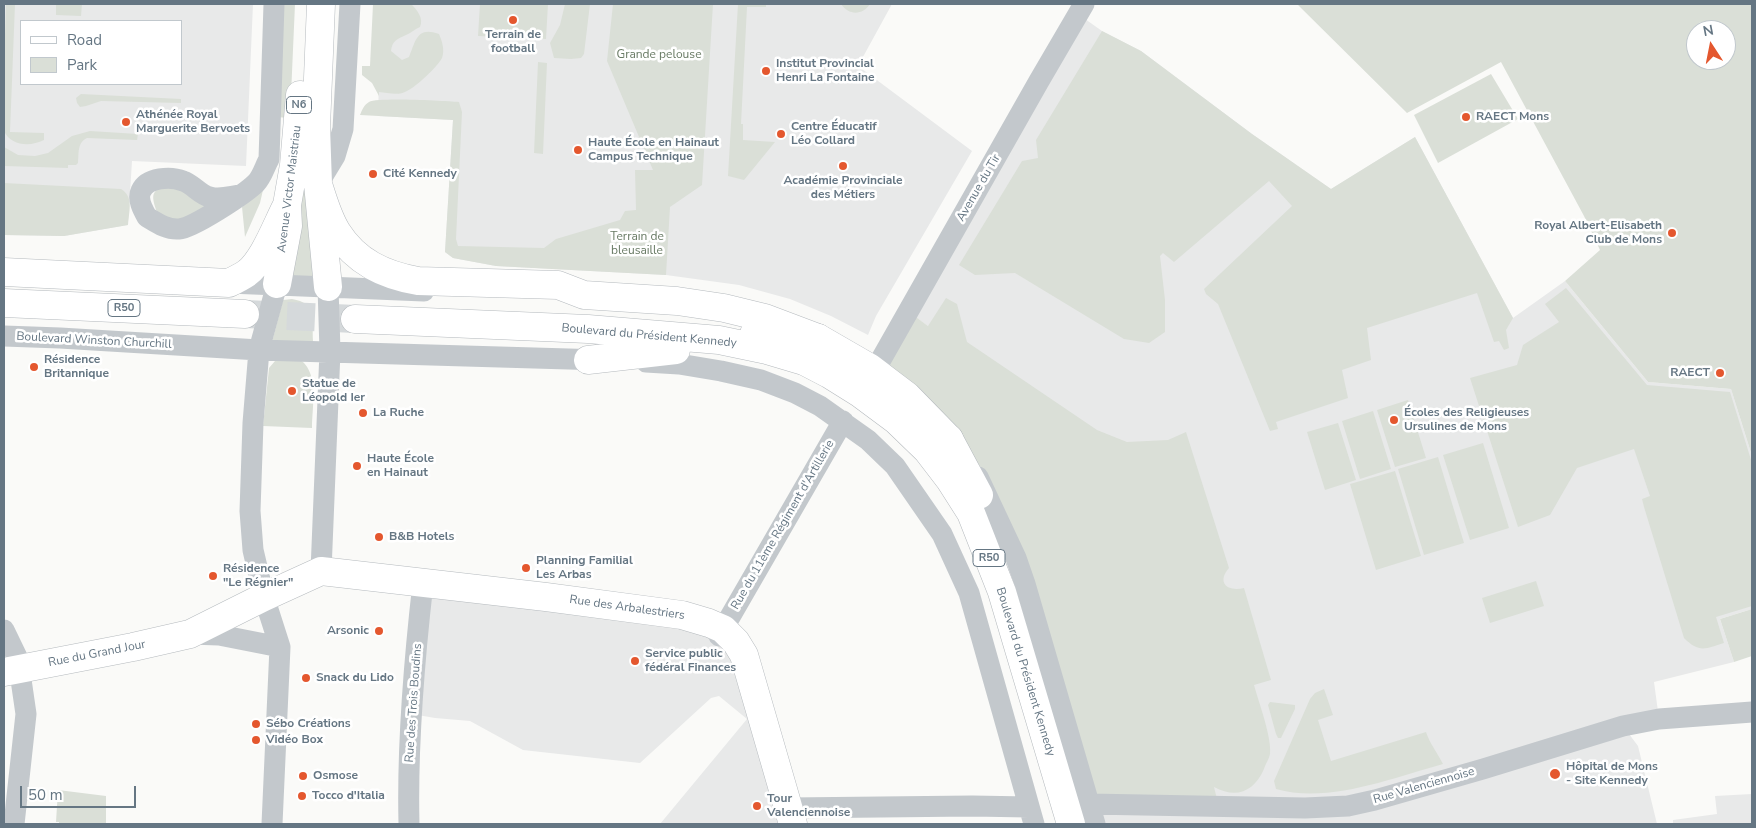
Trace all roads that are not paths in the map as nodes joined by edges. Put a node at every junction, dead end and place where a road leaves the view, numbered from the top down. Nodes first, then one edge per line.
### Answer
1 (274, 4) edge
2 (304, 4) edge
3 (322, 4) edge
4 (350, 4) edge
5 (1084, 4) edge
6 (318, 184) junction
7 (241, 195) dead end
8 (286, 206) junction
9 (4, 272) edge
10 (229, 283) junction
11 (277, 284) junction
12 (328, 287) junction
13 (584, 295) junction
14 (4, 303) edge
15 (245, 314) tunnel mouth
16 (355, 319) tunnel mouth
17 (588, 330) junction
18 (4, 336) edge
19 (818, 338) junction
20 (259, 350) junction
21 (330, 351) junction
22 (588, 360) junction
23 (870, 368) junction
24 (860, 394) junction
25 (843, 421) junction
26 (949, 439) junction
27 (321, 571) junction
28 (423, 582) junction
29 (1002, 592) junction
30 (264, 597) junction
31 (4, 630) edge
32 (721, 633) junction
33 (190, 634) junction
34 (280, 647) junction
35 (12, 670) edge
36 (1752, 712) edge
37 (1089, 804) junction
38 (791, 816) edge
39 (1031, 816) edge
40 (14, 824) edge
41 (272, 824) edge
42 (409, 824) edge
43 (1071, 824) edge
44 (1094, 824) edge

1 - 7 street, Avenue Victor Maistriau
2 - 8 main road, Avenue Victor Maistriau / N6
3 - 6 main road, Avenue Victor Maistriau / N6
4 - 6 street
5 - 23 street, Avenue du Tir
6 - 12 main road, Avenue Victor Maistriau / N6
6 - 13 main road
8 - 10 main road
8 - 11 main road, Avenue Victor Maistriau / N6
9 - 10 main road
10 - 11 street
11 - 12 street
11 - 20 street
12 - 13 street
12 - 21 street
13 - 19 main road
14 - 15 main road, R50
16 - 17 main road, Boulevard du Président Kennedy / R50
17 - 19 main road
17 - 24 main road, Boulevard du Président Kennedy / R50
18 - 20 street, Boulevard Winston Churchill
19 - 23 main road
20 - 21 street, Boulevard du Président Kennedy
20 - 30 street
21 - 22 street, Boulevard du Président Kennedy
21 - 27 street
22 - 24 main road
22 - 25 street, Boulevard du Président Kennedy
23 - 26 main road
24 - 29 main road, Boulevard du Président Kennedy / R50
25 - 32 street, Rue du 11ème Régiment d'Artillerie
25 - 39 street, Boulevard du Président Kennedy
26 - 29 main road
26 - 37 street, Boulevard du Président Kennedy
27 - 28 main road, Rue des Arbalestriers
27 - 30 main road, Rue du Grand Jour
28 - 32 main road, Rue des Arbalestriers
28 - 42 street, Rue des Trois Boudins
29 - 43 main road, Boulevard du Président Kennedy / R50
30 - 33 main road, Rue du Grand Jour
30 - 34 street
31 - 35 street
32 - 38 main road, Rue des Arbalestriers
33 - 34 street, Rue du Grand Jour
33 - 35 main road, Rue du Grand Jour
34 - 41 street
35 - 40 street
36 - 37 street, Rue Valenciennoise
37 - 44 street, Boulevard du Président Kennedy
38 - 39 street

